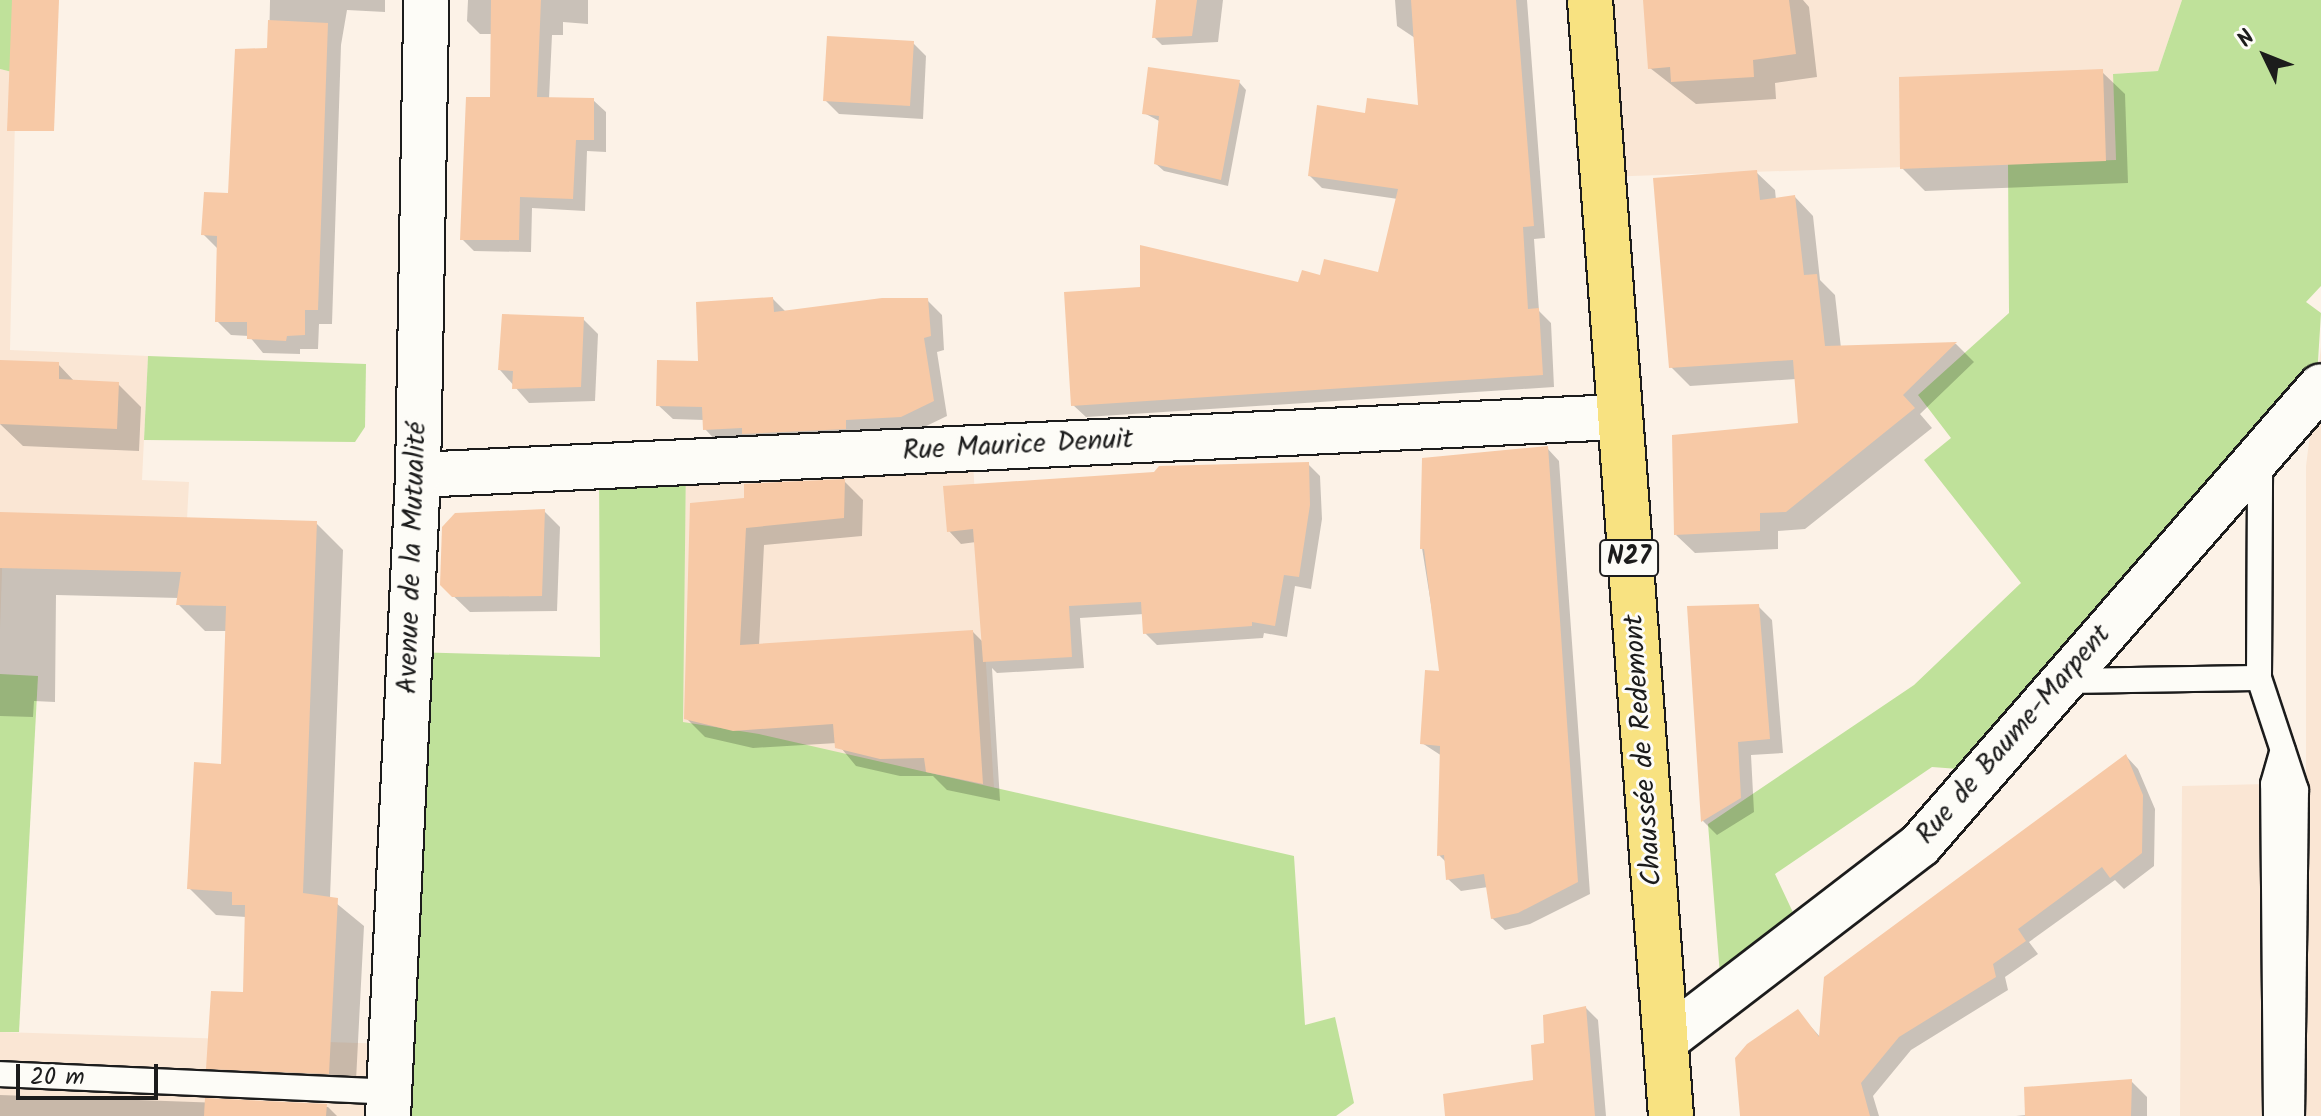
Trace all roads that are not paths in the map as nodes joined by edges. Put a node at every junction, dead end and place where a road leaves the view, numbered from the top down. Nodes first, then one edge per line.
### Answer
1 (426, 0) edge
2 (1590, 0) edge
3 (2321, 386) edge
4 (1618, 417) junction
5 (2260, 454) junction
6 (418, 475) junction
7 (2259, 678) junction
8 (2065, 681) junction
9 (2283, 750) junction
10 (1666, 1040) junction
11 (0, 1074) edge
12 (389, 1104) edge
13 (1671, 1116) edge
14 (2276, 1116) edge
15 (2292, 1116) edge

1 - 6 street, Avenue de la Mutualité
2 - 4 main road, Chaussée de Redemont / N27
3 - 5 street, Rue de Baume-Marpent
4 - 6 street, Rue Maurice Denuit
4 - 10 main road, Chaussée de Redemont / N27
5 - 7 lane
5 - 8 street, Rue de Baume-Marpent
6 - 12 street, Avenue de la Mutualité
7 - 8 lane
7 - 9 lane
8 - 10 street, Rue de Baume-Marpent
9 - 14 lane
9 - 15 lane
10 - 13 main road, Chaussée de Redemont / N27
11 - 12 lane

